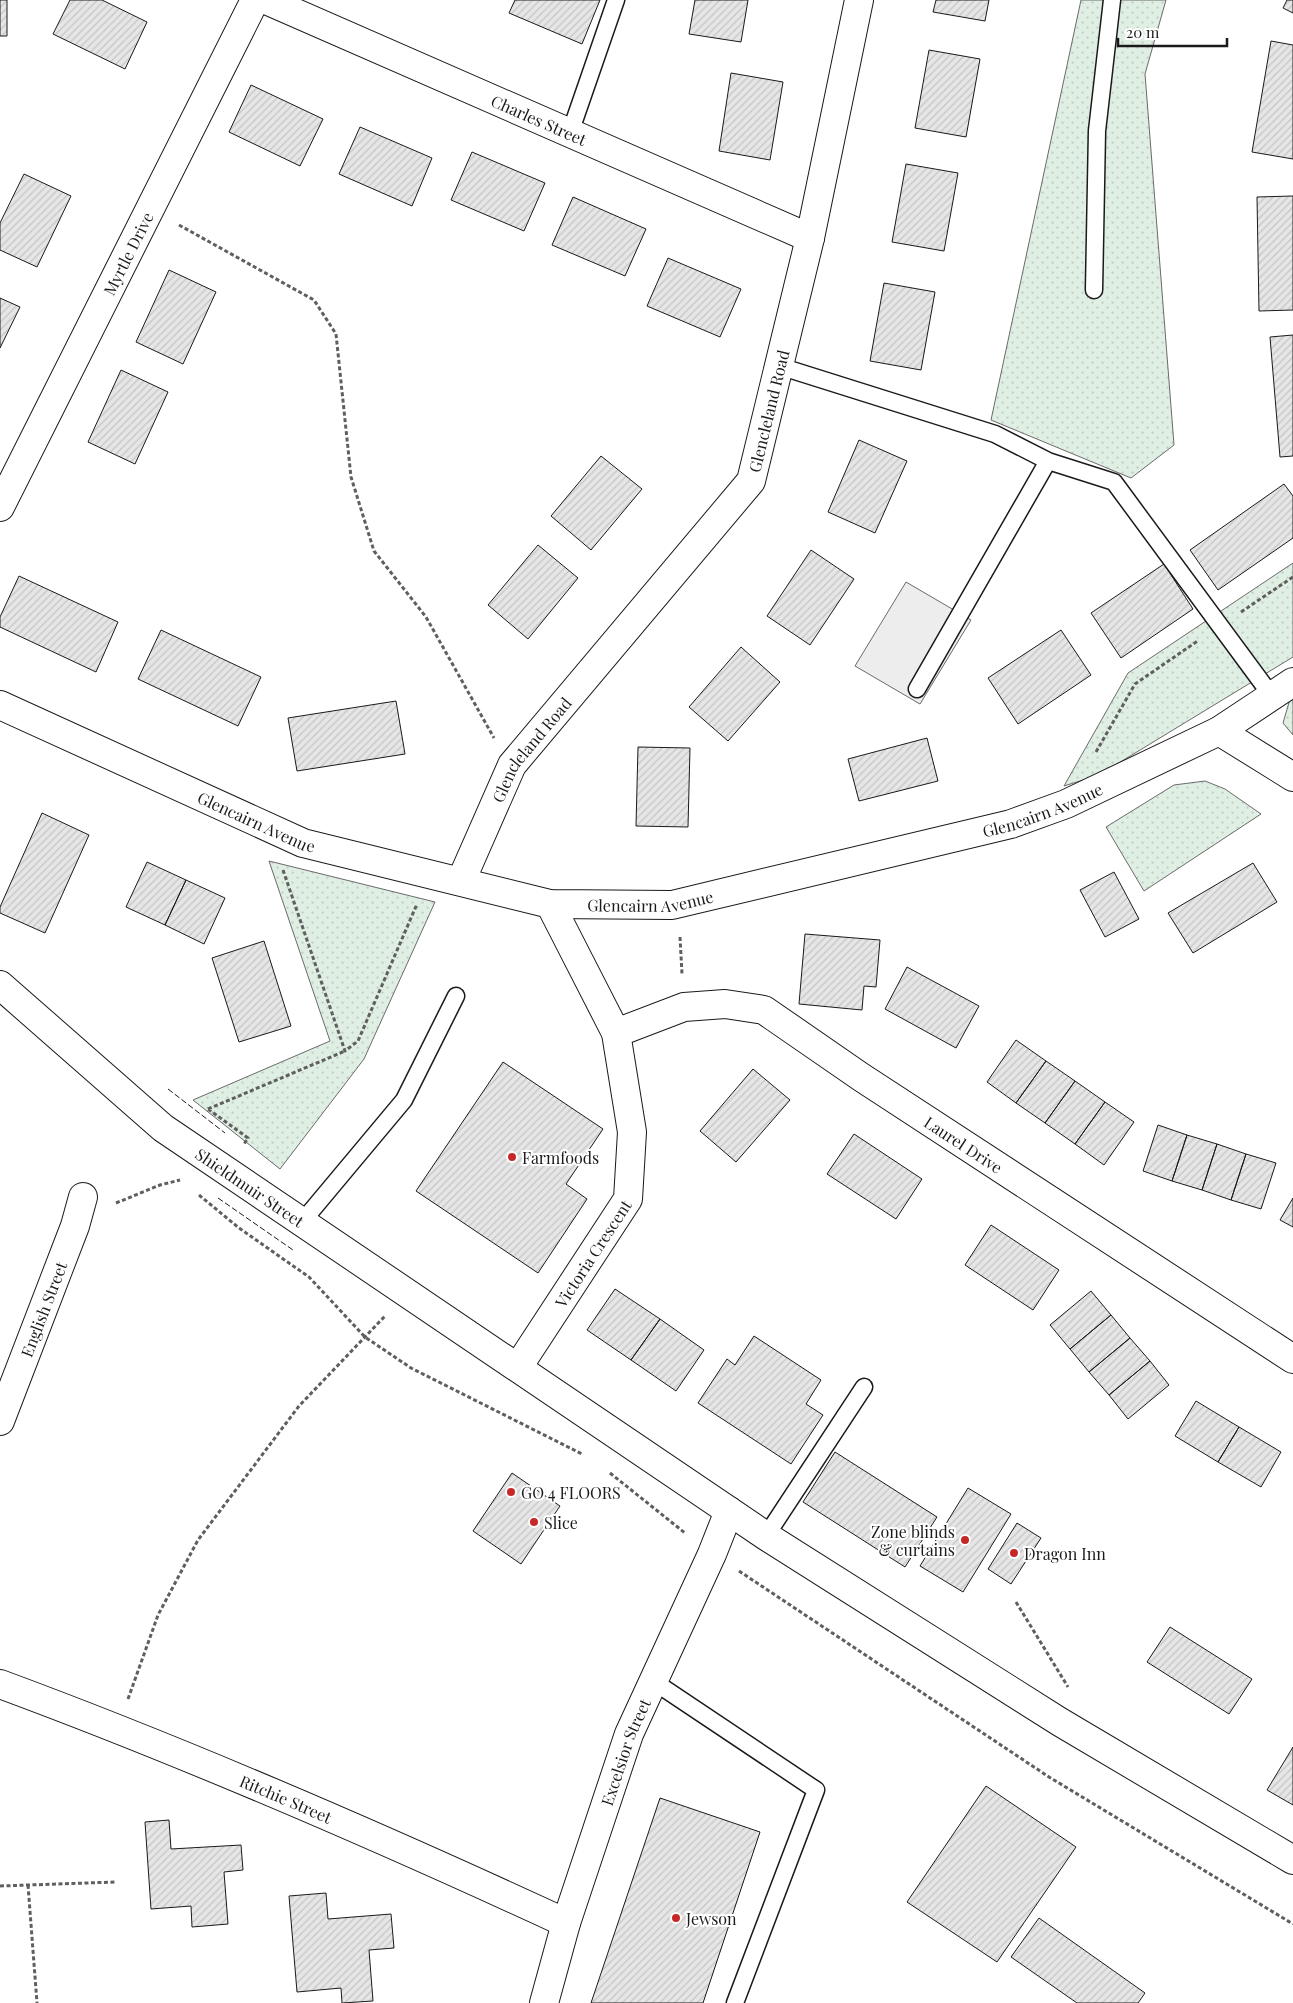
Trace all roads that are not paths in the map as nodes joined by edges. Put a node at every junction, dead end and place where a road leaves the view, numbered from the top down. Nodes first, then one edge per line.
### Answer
1 (255, 0) edge
2 (266, 0) edge
3 (616, 0) edge
4 (859, 0) edge
5 (1112, 0) edge
6 (570, 133) junction
7 (810, 238) junction
8 (1094, 290) dead end
9 (778, 366) junction
10 (1048, 461) junction
11 (0, 507) edge
12 (917, 689) dead end
13 (1282, 689) edge
14 (0, 705) edge
15 (1219, 731) junction
16 (1293, 777) edge
17 (461, 881) junction
18 (550, 904) junction
19 (0, 985) edge
20 (456, 996) dead end
21 (616, 1032) junction
22 (84, 1197) dead end
23 (302, 1222) junction
24 (1293, 1359) edge
25 (518, 1367) junction
26 (864, 1387) dead end
27 (0, 1421) edge
28 (729, 1510) junction
29 (766, 1536) junction
30 (653, 1682) junction
31 (0, 1684) edge
32 (1293, 1860) edge
33 (566, 1923) junction
34 (544, 2003) edge
35 (735, 2003) edge

1 - 11 street, Myrtle Drive
2 - 6 street, Charles Street
3 - 6 lane
4 - 7 street, Glencleland Road
5 - 8 lane
6 - 7 street, Charles Street
7 - 9 street, Glencleland Road
9 - 10 lane
9 - 17 street, Glencleland Road
10 - 12 lane
10 - 13 lane
13 - 15 street, Glencairn Avenue
14 - 17 street, Glencairn Avenue
15 - 16 street
15 - 18 street, Glencairn Avenue
17 - 18 street, Glencairn Avenue
18 - 21 street, Victoria Crescent
19 - 23 street, Shieldmuir Street
20 - 23 lane
21 - 24 street, Laurel Drive
21 - 25 street, Victoria Crescent
22 - 27 street, English Street
23 - 25 street, Shieldmuir Street
25 - 28 street, Shieldmuir Street
26 - 29 lane
28 - 29 street, Shieldmuir Street
28 - 30 street, Excelsior Street
29 - 32 street, Shieldmuir Street
30 - 33 street, Excelsior Street
30 - 35 lane
31 - 33 street, Ritchie Street
33 - 34 street, Excelsior Street

